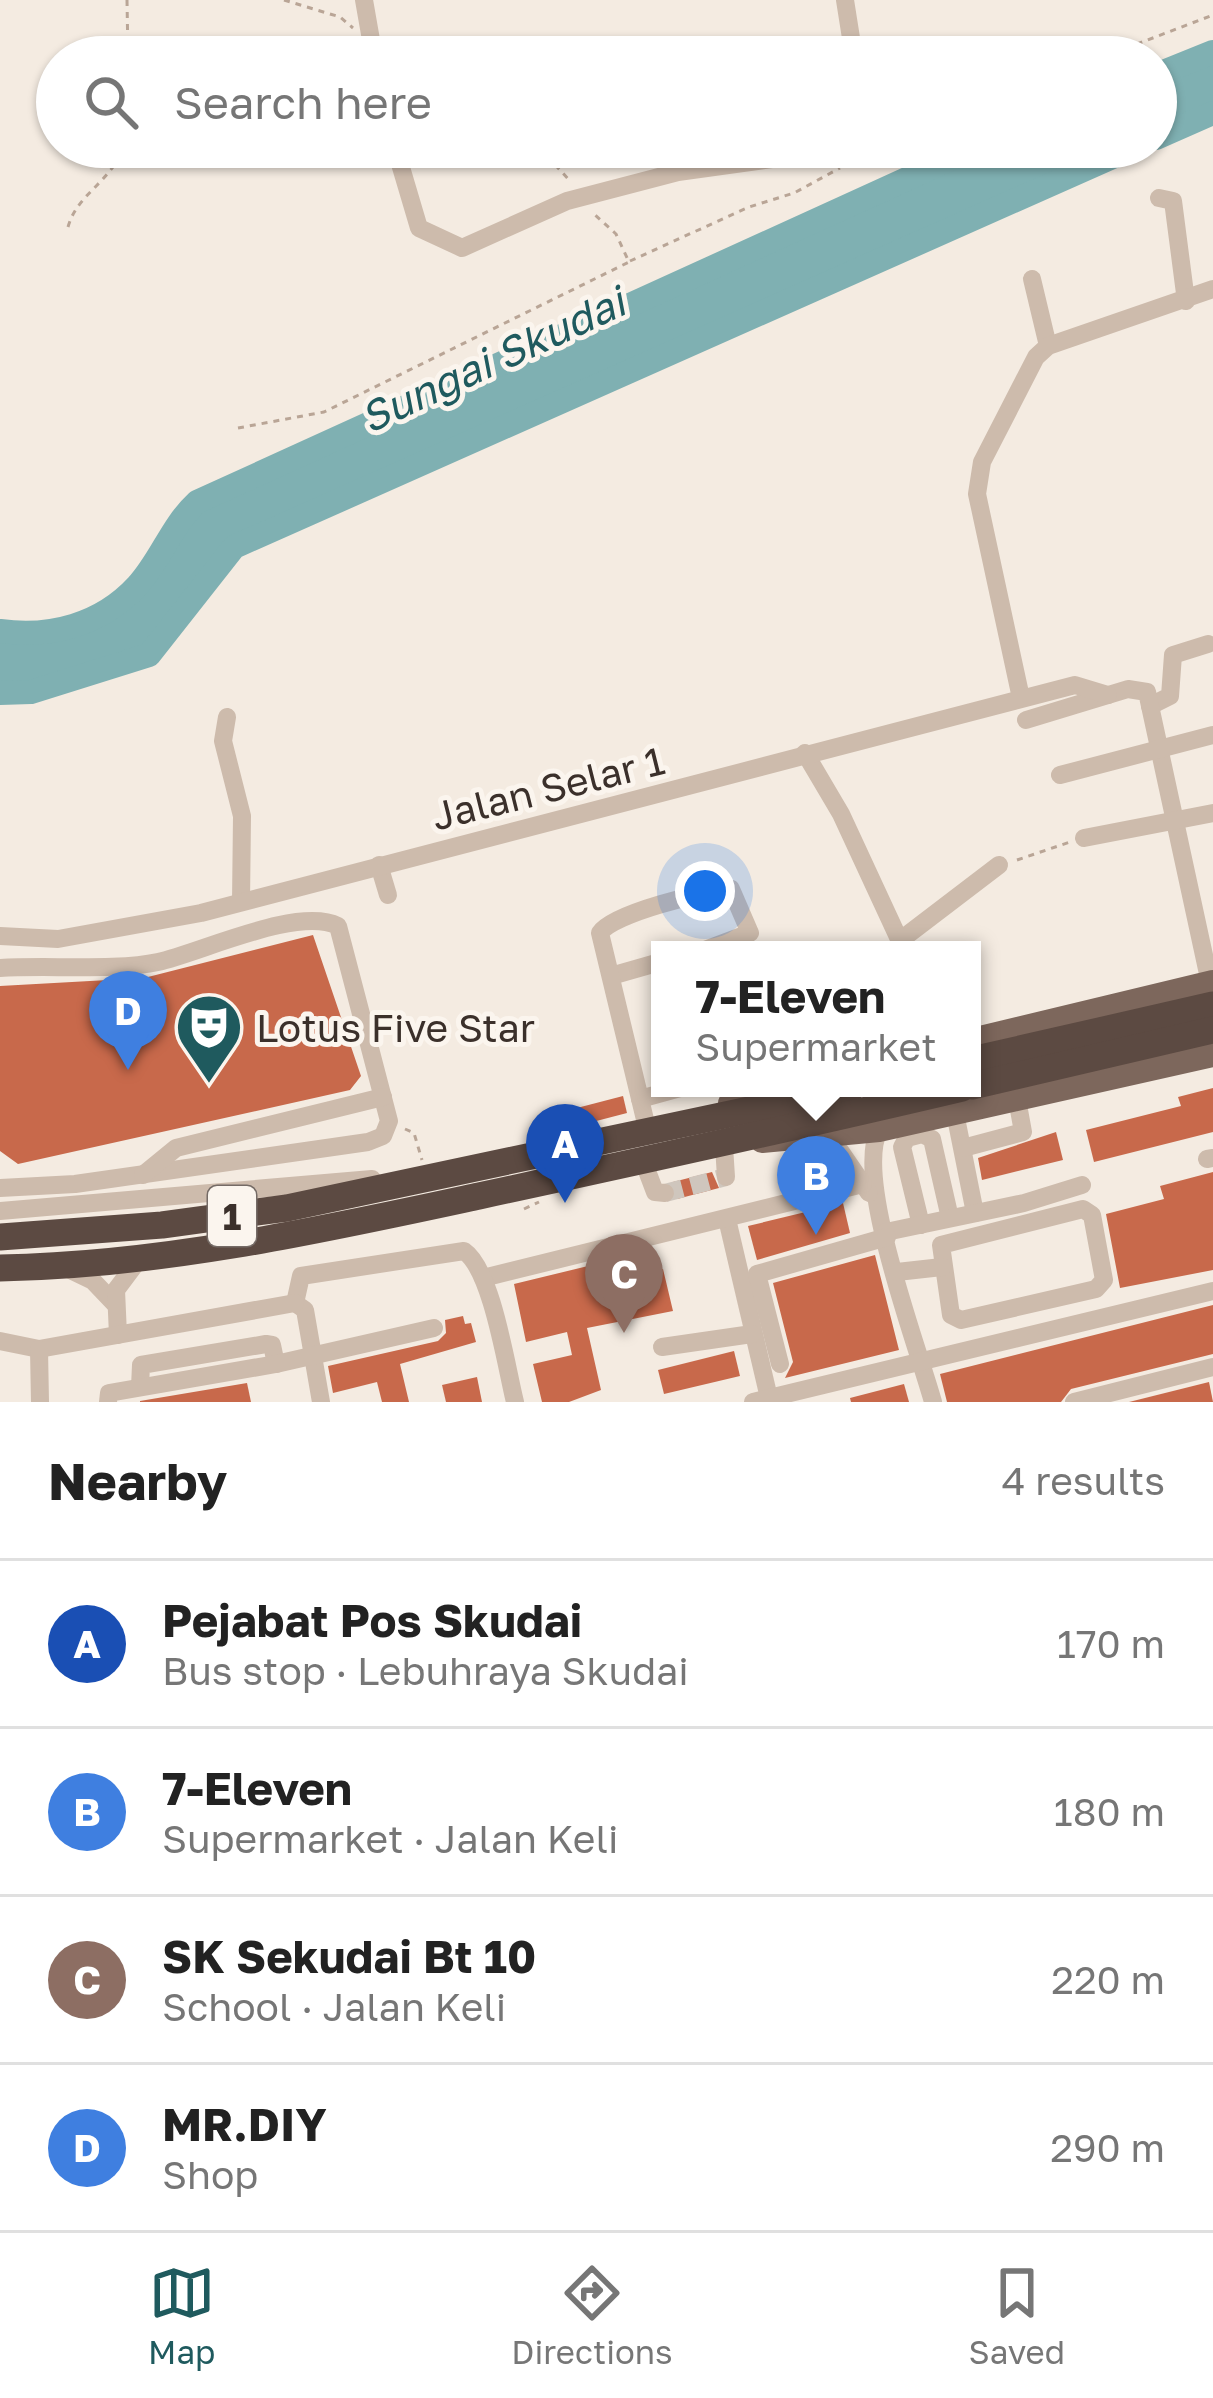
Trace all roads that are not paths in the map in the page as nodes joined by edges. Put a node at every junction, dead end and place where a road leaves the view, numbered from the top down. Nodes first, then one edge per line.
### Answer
1 (364, 0) edge
2 (845, 0) edge
3 (370, 36) edge
4 (851, 36) edge
5 (401, 168) edge
6 (715, 168) edge
7 (1159, 198) dead end
8 (1032, 279) dead end
9 (1213, 289) edge
10 (1186, 301) junction
11 (1048, 346) junction
12 (1208, 644) dead end
13 (1108, 695) junction
14 (1021, 698) junction
15 (1149, 699) junction
16 (226, 717) dead end
17 (1026, 720) dead end
18 (1213, 735) edge
19 (1159, 747) junction
20 (805, 753) junction
21 (1060, 775) dead end
22 (1213, 813) edge
23 (1175, 822) junction
24 (1084, 838) road end
25 (379, 865) junction
26 (999, 866) road end
27 (388, 895) dead end
28 (241, 902) junction
29 (0, 936) edge
30 (729, 941) edge
31 (901, 941) edge
32 (908, 941) edge
33 (651, 965) edge
34 (0, 968) edge
35 (610, 976) junction
36 (1212, 991) edge
37 (1213, 1030) edge
38 (981, 1038) edge
39 (1213, 1055) edge
40 (981, 1058) edge
41 (981, 1084) edge
42 (651, 1096) edge
43 (383, 1097) junction
44 (746, 1097) edge
45 (811, 1097) edge
46 (1017, 1099) junction
47 (640, 1100) junction
48 (958, 1101) edge
49 (685, 1125) junction
50 (880, 1130) junction
51 (647, 1132) junction
52 (820, 1140) junction
53 (735, 1144) junction
54 (963, 1148) junction
55 (644, 1163) junction
56 (143, 1174) junction
57 (461, 1174) junction
58 (726, 1177) dead end
59 (863, 1184) junction
60 (1082, 1185) dead end
61 (0, 1188) edge
62 (665, 1193) dead end
63 (876, 1202) junction
64 (0, 1211) edge
65 (975, 1213) junction
66 (950, 1218) junction
67 (727, 1219) junction
68 (921, 1225) junction
69 (886, 1235) junction
70 (0, 1237) edge
71 (140, 1258) junction
72 (738, 1262) junction
73 (64, 1267) junction
74 (941, 1267) junction
75 (0, 1268) edge
76 (897, 1272) junction
77 (757, 1274) junction
78 (483, 1278) junction
79 (1213, 1291) edge
80 (114, 1303) junction
81 (295, 1304) junction
82 (434, 1328) dead end
83 (752, 1334) junction
84 (118, 1335) junction
85 (0, 1341) edge
86 (662, 1347) dead end
87 (39, 1349) junction
88 (313, 1355) junction
89 (922, 1360) junction
90 (780, 1364) dead end
91 (1213, 1367) edge
92 (813, 1395) edge
93 (761, 1400) edge
94 (40, 1402) edge
95 (108, 1402) edge
96 (321, 1402) edge
97 (514, 1402) edge
98 (933, 1402) edge
99 (1074, 1402) edge

1 - 3 street
2 - 4 street
5 - 6 street
7 - 10 street
8 - 11 street
9 - 10 street
10 - 11 street
11 - 14 street
12 - 15 street
13 - 14 street, Jalan Selar 1
13 - 15 street
13 - 17 street
14 - 20 street, Jalan Selar 1
15 - 19 street
16 - 28 street
18 - 19 street
19 - 21 street
19 - 23 street
20 - 25 street, Jalan Selar 1
20 - 31 street
22 - 23 street
23 - 24 street
23 - 36 street
25 - 27 street
25 - 28 street, Jalan Selar 1
26 - 32 street
28 - 29 street, Jalan Selar 1
30 - 35 street
33 - 35 street
34 - 43 street
35 - 47 street
36 - 38 main road
36 - 40 highway
37 - 41 highway
39 - 46 main road
42 - 47 street
43 - 56 street
43 - 56 street
44 - 49 main road
45 - 49 highway, 1
46 - 48 main road
46 - 54 street
47 - 51 street
48 - 50 main road
48 - 53 highway, 1
48 - 54 street
49 - 51 highway, 1
50 - 52 main road
50 - 63 street
51 - 57 highway, 1
52 - 53 main road
52 - 59 street
53 - 55 highway, 1
53 - 58 street
54 - 65 street
55 - 62 street
55 - 71 highway, 1
56 - 61 street
57 - 64 street
57 - 70 highway, 1
59 - 63 street
59 - 67 street
60 - 65 street
63 - 69 street
65 - 66 street
66 - 68 street
66 - 68 street
67 - 72 street
67 - 78 street
68 - 69 street
69 - 76 street
69 - 77 street
71 - 73 highway, 1
71 - 80 street
72 - 77 street
72 - 83 street
73 - 75 highway, 1
73 - 80 street
74 - 74 street
74 - 76 street
76 - 89 street
77 - 90 street
78 - 81 street
78 - 97 street
79 - 89 street
80 - 84 street
81 - 84 street
81 - 88 street
82 - 88 street
83 - 86 street
83 - 93 street
84 - 87 street
85 - 87 street
87 - 94 street
88 - 95 street
88 - 96 street
89 - 92 street
89 - 98 street
91 - 99 street
92 - 93 street

